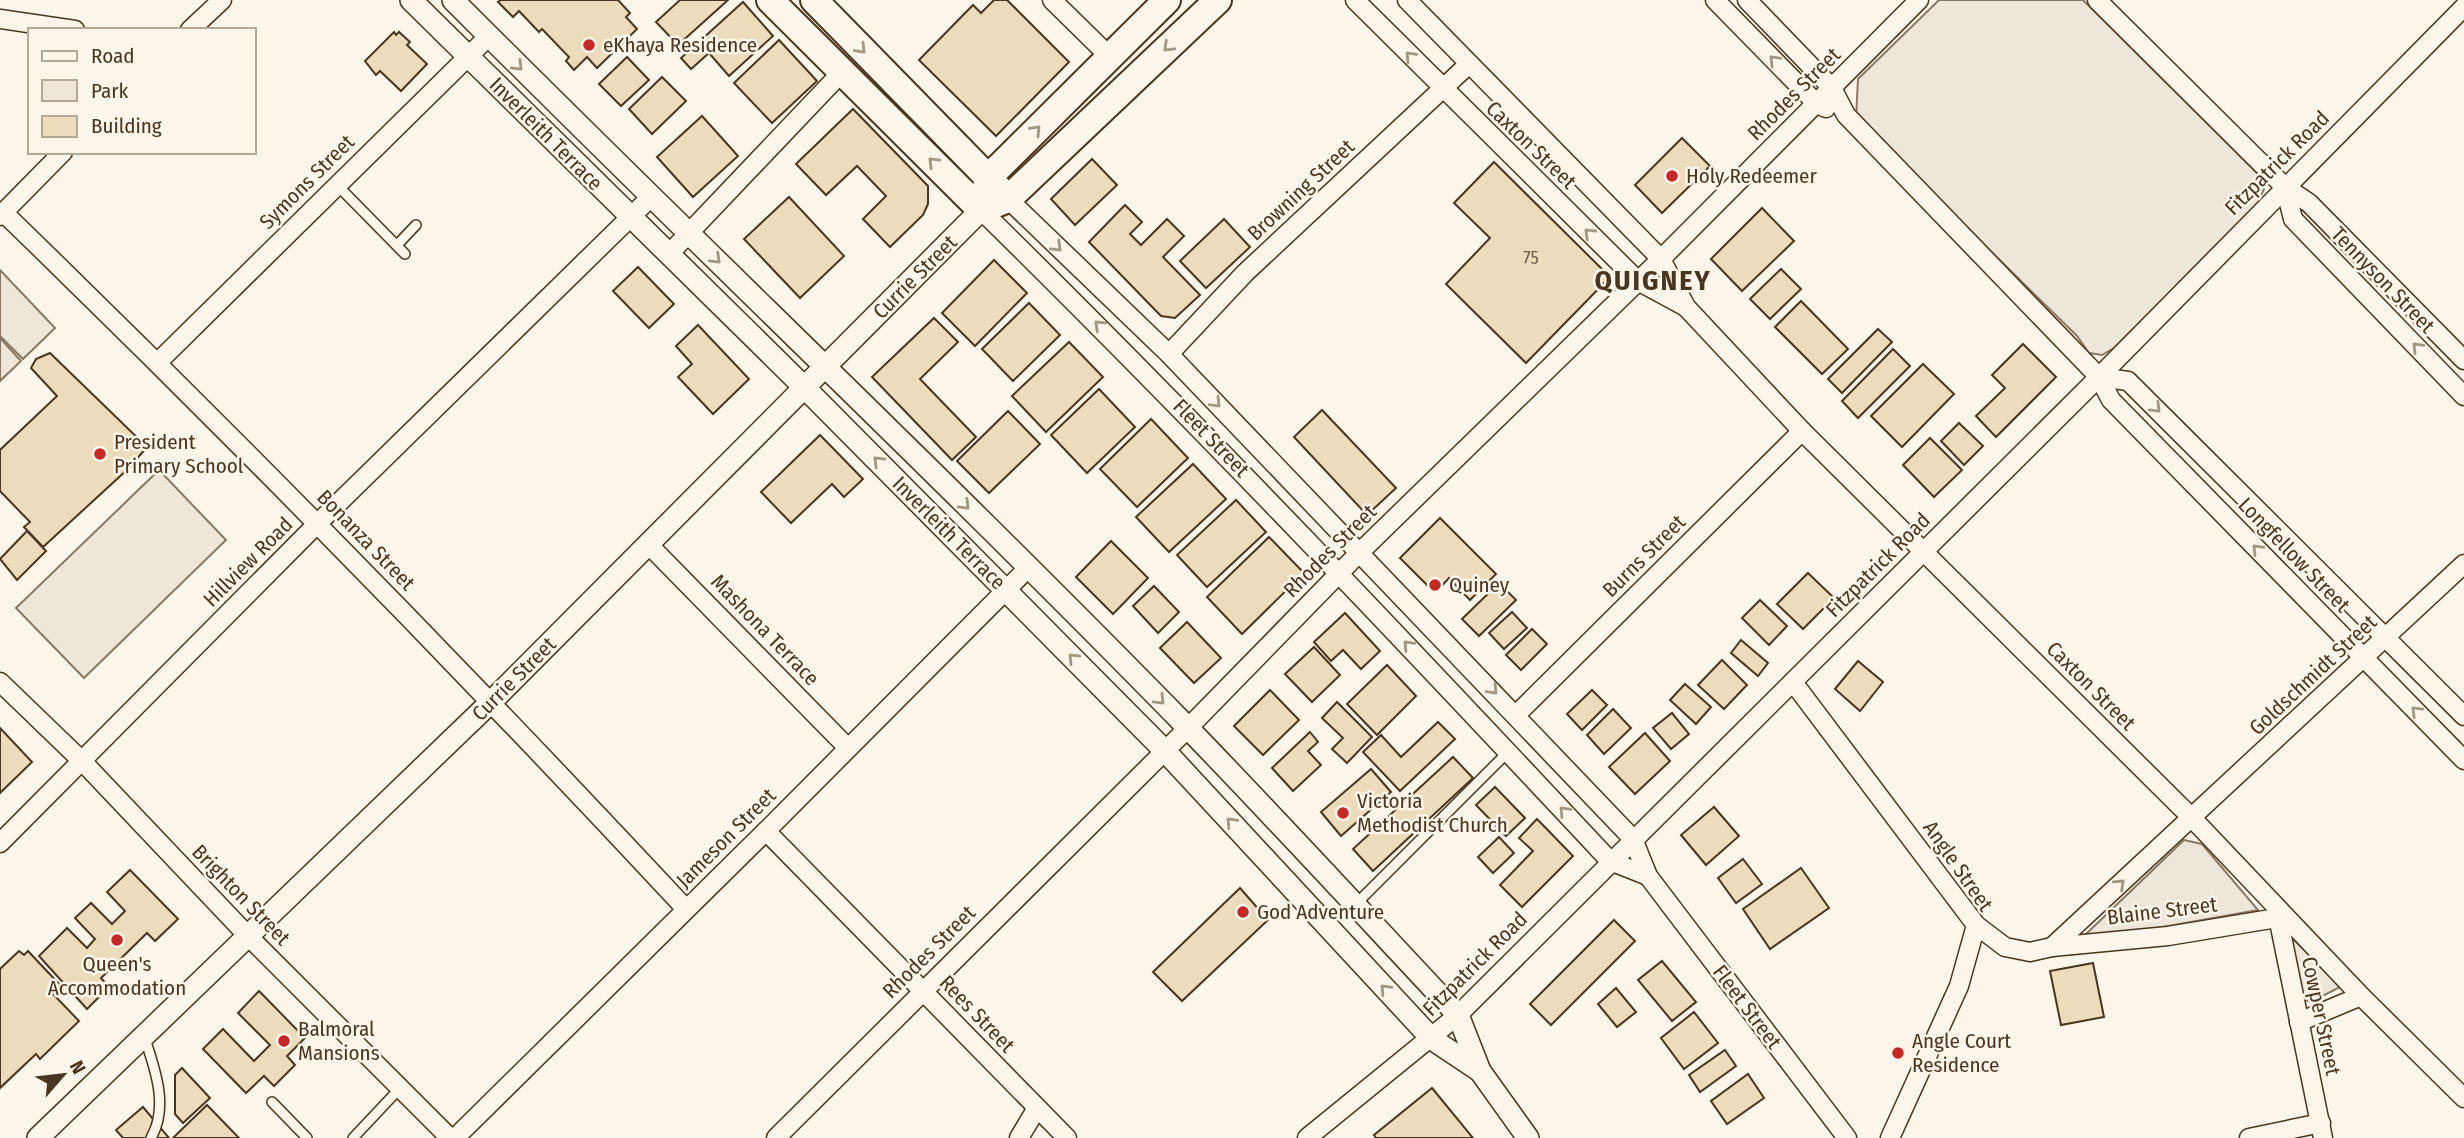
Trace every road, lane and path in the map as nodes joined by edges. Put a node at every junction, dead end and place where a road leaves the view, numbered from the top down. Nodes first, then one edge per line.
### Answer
1 (222, 0) edge
2 (411, 0) edge
3 (453, 0) edge
4 (770, 0) edge
5 (814, 0) edge
6 (1052, 0) edge
7 (1167, 0) edge
8 (1218, 0) edge
9 (1355, 0) edge
10 (1407, 0) edge
11 (1716, 0) edge
12 (1747, 0) edge
13 (1919, 0) edge
14 (2097, 0) edge
15 (2459, 8) edge
16 (0, 19) edge
17 (61, 28) edge
18 (192, 28) edge
19 (489, 36) junction
20 (467, 55) junction
21 (1108, 55) junction
22 (1469, 64) junction
23 (842, 72) junction
24 (1832, 88) junction
25 (1442, 89) junction
26 (1816, 104) junction
27 (1846, 116) junction
28 (61, 154) edge
29 (988, 178) junction
30 (337, 185) junction
31 (2285, 187) junction
32 (651, 197) junction
33 (1008, 199) junction
34 (981, 211) junction
35 (2, 214) edge
36 (629, 218) junction
37 (416, 225) dead end
38 (689, 233) junction
39 (397, 245) junction
40 (405, 254) dead end
41 (668, 254) junction
42 (1661, 259) junction
43 (1638, 281) junction
44 (1686, 307) junction
45 (1169, 354) junction
46 (2464, 360) edge
47 (158, 362) junction
48 (826, 366) junction
49 (2099, 377) junction
50 (804, 387) junction
51 (2464, 396) edge
52 (1802, 431) junction
53 (318, 523) junction
54 (649, 545) junction
55 (1924, 551) junction
56 (1359, 552) junction
57 (2464, 564) edge
58 (1028, 568) junction
59 (1340, 572) junction
60 (1006, 589) junction
61 (2387, 638) junction
62 (2364, 659) junction
63 (0, 682) edge
64 (1793, 682) junction
65 (492, 701) junction
66 (1517, 714) junction
67 (2464, 716) edge
68 (1188, 729) junction
69 (848, 748) junction
70 (1165, 751) junction
71 (1508, 752) junction
72 (2464, 760) edge
73 (82, 761) junction
74 (2192, 818) junction
75 (766, 831) junction
76 (1633, 839) junction
77 (0, 844) edge
78 (1610, 861) junction
79 (1648, 876) junction
80 (1355, 905) junction
81 (686, 909) junction
82 (2277, 911) junction
83 (1976, 925) junction
84 (248, 936) junction
85 (2052, 947) junction
86 (922, 991) junction
87 (2361, 996) junction
88 (1458, 1015) junction
89 (2299, 1022) junction
90 (144, 1037) junction
91 (1432, 1039) junction
92 (1480, 1071) junction
93 (401, 1087) junction
94 (2464, 1098) edge
95 (272, 1102) dead end
96 (1037, 1108) junction
97 (2322, 1130) edge
98 (1317, 1135) edge
99 (40, 1137) edge
100 (151, 1138) edge
101 (307, 1138) edge
102 (353, 1138) edge
103 (452, 1138) edge
104 (776, 1138) edge
105 (1019, 1138) edge
106 (1067, 1138) edge
107 (1528, 1138) edge
108 (1847, 1138) edge
109 (1890, 1138) edge
110 (2249, 1138) edge

1 - 18 street
2 - 20 street, Inverleith Terrace
3 - 19 street, Inverleith Terrace
4 - 23 main road, Fleet Street
5 -> 29 main road, Fleet Street
6 - 21 street
7 - 21 main road
8 -> 33 main road, Currie Street
25 -> 9 street, Caxton Street
10 - 22 street, Caxton Street
26 -> 11 street, Longfellow Street
12 - 24 street, Longfellow Street
13 - 24 street, Rhodes Street
14 - 31 street, Tennyson Street
15 - 31 street, Fitzpatrick Road
16 - 17 street
19 - 20 street, Symons Street
19 -> 32 street, Inverleith Terrace
20 - 30 street, Symons Street
20 - 36 street, Inverleith Terrace
29 -> 21 main road
22 - 25 street, Browning Street
22 - 42 street, Caxton Street
34 -> 23 main road, Fleet Street
23 - 38 street
24 - 26 street, Rhodes Street
24 - 27 street, Longfellow Street
43 -> 25 street, Caxton Street
25 - 45 street, Browning Street
26 - 27 street, Longfellow Street
26 - 42 street, Rhodes Street
27 - 49 street, Longfellow Street
28 - 35 street
29 - 33 main road, Fleet Street
29 - 34 main road
30 - 39 lane
30 - 47 street, Symons Street
31 - 46 street, Tennyson Street
31 - 49 street, Fitzpatrick Road
51 -> 31 street, Tennyson Street
32 - 36 street, Hillview Road
32 - 38 street, Inverleith Terrace
33 - 34 main road, Currie Street
33 -> 45 street, Fleet Street
34 - 48 street, Currie Street
59 -> 34 street, Fleet Street
35 - 47 street, Bonanza Street
36 - 41 street, Inverleith Terrace
36 - 53 street, Hillview Road
37 - 39 lane
38 - 41 street
38 -> 48 street, Inverleith Terrace
39 - 40 lane
41 - 50 street, Inverleith Terrace
42 - 43 street, Rhodes Street
42 - 44 street, Caxton Street
43 - 44 street, Caxton Street
43 - 56 street, Rhodes Street
44 - 52 street, Caxton Street
45 -> 56 street, Fleet Street
47 - 53 street, Bonanza Street
48 - 50 street, Currie Street
48 -> 58 street, Inverleith Terrace
49 - 55 street, Fitzpatrick Road
49 -> 61 street, Longfellow Street
62 -> 49 street, Longfellow Street
50 - 54 street, Currie Street
60 -> 50 street, Inverleith Terrace
52 - 55 street, Caxton Street
52 - 66 street, Burns Street
53 - 65 street, Bonanza Street
53 - 73 street, Hillview Road
54 - 65 street, Currie Street
54 - 69 street, Mashona Terrace
55 - 64 street, Fitzpatrick Road
55 - 74 street, Caxton Street
56 - 59 street, Rhodes Street
56 -> 66 street, Fleet Street
57 - 61 street, Goldschmidt Street
58 - 60 street, Jameson Street
58 -> 68 street, Inverleith Terrace
59 - 68 street, Rhodes Street
71 -> 59 street, Fleet Street
60 - 69 street, Jameson Street
70 -> 60 street, Inverleith Terrace
61 - 62 street, Goldschmidt Street
61 - 67 street, Longfellow Street
72 -> 62 street, Longfellow Street
62 - 74 street, Goldschmidt Street
63 - 73 street, Brighton Street
64 - 76 street, Fitzpatrick Road
64 - 83 street, Angle Street
65 - 81 street, Bonanza Street
65 - 84 street, Currie Street
66 - 76 street, Fleet Street
68 - 70 street, Rhodes Street
68 - 80 street, Inverleith Terrace
69 - 75 street, Jameson Street
70 - 86 street, Rhodes Street
91 -> 70 street, Inverleith Terrace
78 -> 71 street, Fleet Street
71 - 80 lane
73 - 77 street, Hillview Road
73 - 84 street, Brighton Street
74 - 82 street, Caxton Street
85 -> 74 street, Blaine Street
75 - 81 street, Jameson Street
75 - 86 street, Rees Street
76 - 78 street, Fitzpatrick Road
76 - 79 street, Fleet Street
78 - 79 street, Fleet Street
78 - 88 street, Fitzpatrick Road
79 - 108 street, Fleet Street
80 - 88 street, Inverleith Terrace
81 - 103 street, Jameson Street
82 - 85 street, Blaine Street
82 - 87 street, Caxton Street
82 - 89 street, Cowper Street
83 - 85 street, Blaine Street
83 - 109 street, Angle Street
84 - 90 street, Currie Street
84 - 93 street, Brighton Street
86 - 96 street, Rees Street
86 - 104 street, Rhodes Street
87 - 89 street
87 - 94 street, Caxton Street
88 - 91 street, Fitzpatrick Road
88 - 92 street, Inverleith Terrace
89 - 97 street, Cowper Street
90 - 99 street, Currie Street
90 - 100 lane
91 - 92 street, Inverleith Terrace
91 - 98 street, Fitzpatrick Road
92 - 107 street, Inverleith Terrace
93 - 102 lane
93 - 103 street, Brighton Street
95 - 101 lane
96 - 105 street
96 - 106 street, Rees Street
97 - 110 street

